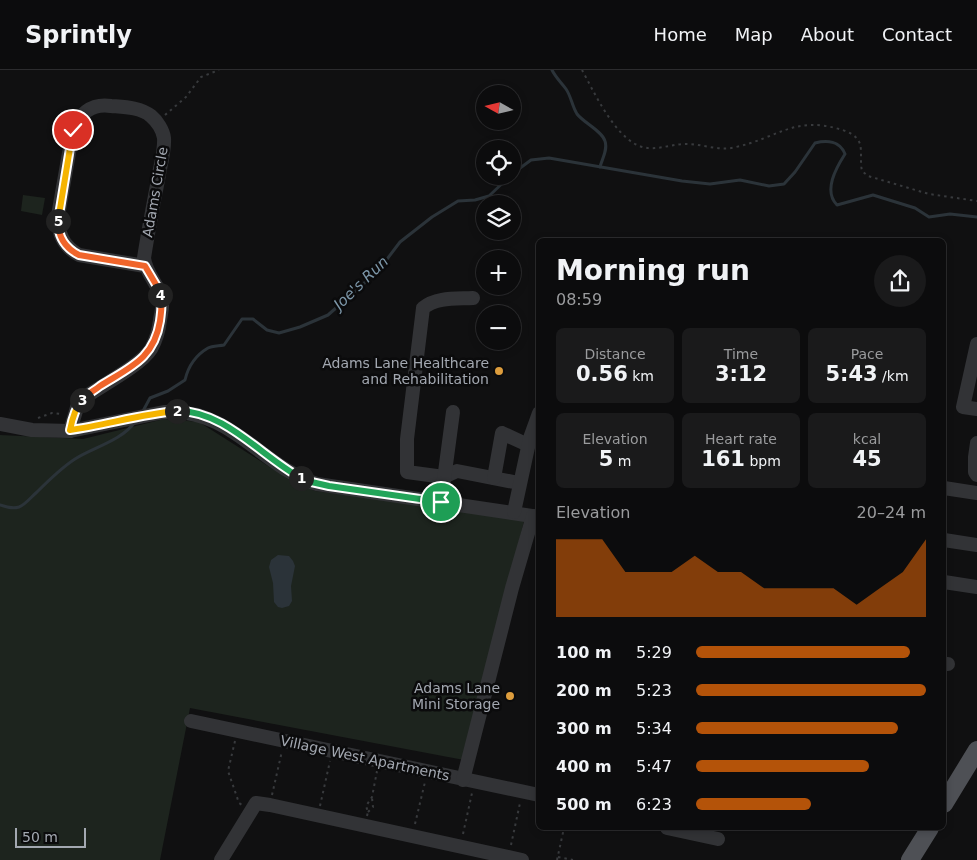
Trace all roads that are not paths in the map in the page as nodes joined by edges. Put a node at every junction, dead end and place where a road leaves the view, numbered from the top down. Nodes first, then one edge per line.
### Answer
1 (145, 266) junction
2 (473, 298) dead end
3 (977, 344) edge
4 (977, 409) edge
5 (452, 412) dead end
6 (0, 424) edge
7 (536, 425) edge
8 (70, 430) junction
9 (532, 440) edge
10 (977, 442) edge
11 (977, 474) edge
12 (444, 477) junction
13 (494, 478) junction
14 (519, 483) junction
15 (946, 488) edge
16 (977, 493) edge
17 (441, 502) junction
18 (514, 512) junction
19 (536, 516) edge
20 (946, 540) edge
21 (977, 545) edge
22 (946, 582) edge
23 (977, 587) edge
24 (191, 721) dead end
25 (977, 750) edge
26 (464, 780) junction
27 (536, 794) edge
28 (946, 801) edge
29 (676, 830) edge
30 (929, 830) edge
31 (718, 838) dead end
32 (515, 859) edge
33 (221, 860) edge
34 (910, 860) edge

1 - 1 street, Adams Circle
1 - 8 street
2 - 12 street
3 - 4 street
5 - 12 street
6 - 8 street
7 - 9 street
8 - 17 street
9 - 13 street
9 - 14 street
10 - 11 street
12 - 13 street
12 - 17 street
13 - 14 street
14 - 18 street
15 - 16 street
17 - 18 street
18 - 19 street
19 - 26 street
20 - 21 street
22 - 23 street
24 - 26 street, Village West Apartments
25 - 28 main road
26 - 27 street, Village West Apartments
29 - 31 street
30 - 34 main road
32 - 33 street

